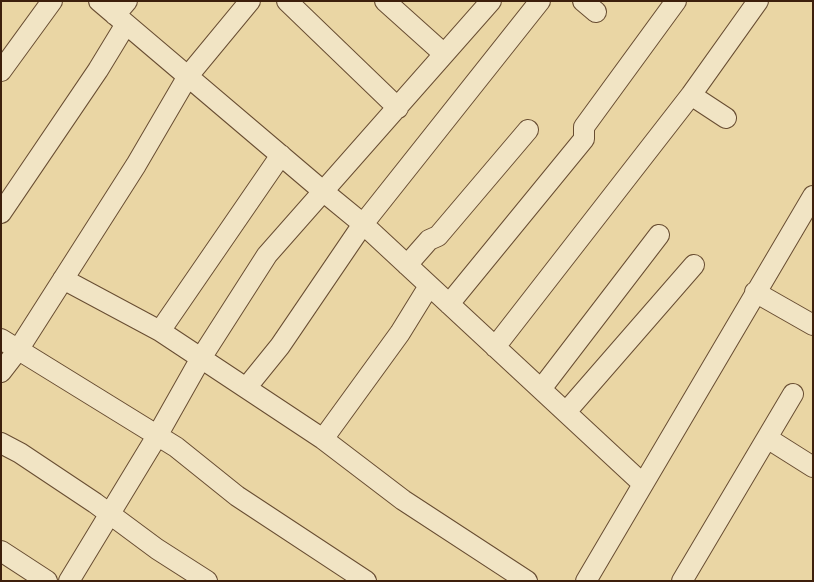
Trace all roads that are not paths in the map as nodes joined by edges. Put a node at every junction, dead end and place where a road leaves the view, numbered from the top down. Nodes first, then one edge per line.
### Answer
1 (52, 1) edge
2 (99, 1) edge
3 (250, 1) edge
4 (287, 1) edge
5 (385, 1) edge
6 (491, 1) edge
7 (540, 1) edge
8 (676, 1) edge
9 (758, 1) edge
10 (123, 14) edge
11 (444, 54) junction
12 (1, 71) edge
13 (188, 76) junction
14 (691, 95) junction
15 (398, 108) junction
16 (726, 118) dead end
17 (528, 130) dead end
18 (280, 156) junction
19 (324, 192) junction
20 (813, 196) edge
21 (1, 213) edge
22 (363, 224) junction
23 (660, 235) dead end
24 (407, 265) junction
25 (694, 265) dead end
26 (63, 279) junction
27 (429, 286) junction
28 (755, 292) junction
29 (448, 304) junction
30 (813, 325) edge
31 (160, 331) junction
32 (10, 344) edge
33 (495, 346) junction
34 (201, 358) junction
35 (1, 372) edge
36 (246, 388) junction
37 (541, 389) junction
38 (793, 394) dead end
39 (566, 412) junction
40 (157, 436) junction
41 (767, 438) junction
42 (323, 439) junction
43 (1, 443) edge
44 (813, 466) edge
45 (643, 484) junction
46 (110, 515) junction
47 (1, 551) edge
48 (46, 581) edge
49 (68, 581) edge
50 (207, 581) edge
51 (366, 581) edge
52 (527, 581) edge
53 (586, 581) edge
54 (682, 581) edge

1 - 12 street
2 - 10 street
3 - 13 street
4 - 15 street
5 - 11 street
6 - 11 street
7 - 22 street
8 - 29 street
9 - 14 street
10 - 13 street
10 - 21 street
11 - 15 street
13 - 18 street
13 - 26 street
14 - 16 street
14 - 33 street
15 - 19 street
17 - 24 street
18 - 19 street
18 - 31 street
19 - 22 street
19 - 34 street
20 - 28 street
22 - 24 street
22 - 36 street
23 - 37 street
24 - 27 street
25 - 39 street
26 - 31 street
26 - 32 street
27 - 29 street
27 - 42 street
28 - 30 street
28 - 45 street
29 - 33 street
31 - 34 street
32 - 35 street
32 - 40 street
33 - 37 street
34 - 36 street
34 - 40 street
36 - 42 street
37 - 39 street
38 - 41 street
39 - 45 street
40 - 46 street
40 - 51 street
41 - 44 street
41 - 54 street
42 - 52 street
43 - 46 street
45 - 53 street
46 - 49 street
46 - 50 street
47 - 48 street

